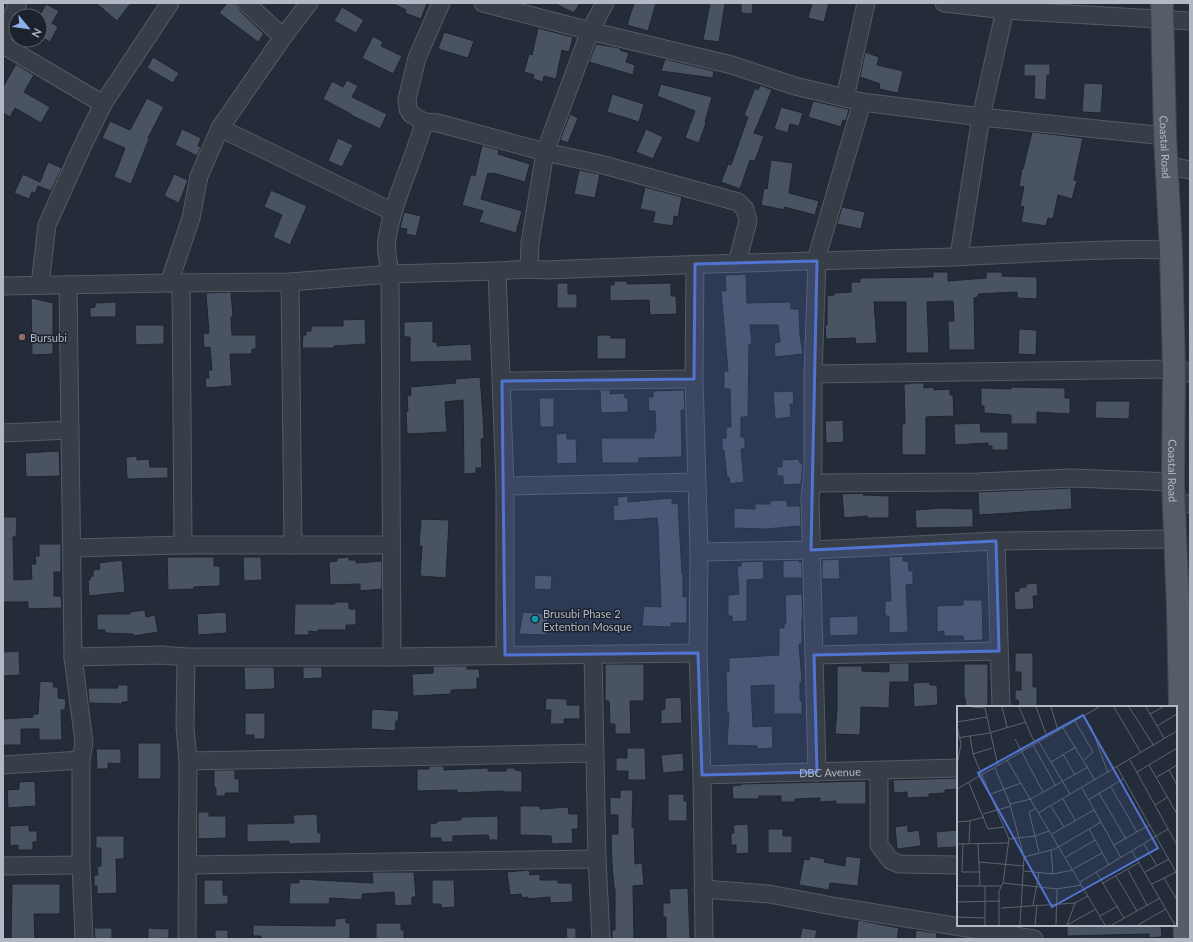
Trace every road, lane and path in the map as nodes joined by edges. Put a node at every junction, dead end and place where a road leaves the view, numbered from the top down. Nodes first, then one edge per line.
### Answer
1 (18, 3) edge
2 (170, 3) edge
3 (246, 3) edge
4 (309, 3) edge
5 (441, 3) edge
6 (483, 3) edge
7 (605, 3) edge
8 (866, 3) edge
9 (944, 3) edge
10 (1005, 10) junction
11 (1162, 12) edge
12 (1190, 21) edge
13 (590, 31) junction
14 (283, 36) junction
15 (3, 37) edge
16 (3, 45) edge
17 (845, 98) junction
18 (862, 102) junction
19 (103, 104) junction
20 (981, 117) junction
21 (424, 122) junction
22 (220, 128) junction
23 (1165, 136) junction
24 (545, 152) junction
25 (1166, 166) junction
26 (1190, 170) edge
27 (393, 212) junction
28 (1171, 250) junction
29 (960, 256) junction
30 (817, 261) junction
31 (737, 263) junction
32 (695, 264) junction
33 (529, 269) junction
34 (497, 271) junction
35 (390, 274) junction
36 (290, 282) junction
37 (175, 283) junction
38 (68, 285) junction
39 (3, 286) edge
40 (40, 286) junction
41 (1182, 371) edge
42 (813, 374) junction
43 (694, 379) junction
44 (502, 381) junction
45 (70, 430) junction
46 (3, 433) edge
47 (697, 482) junction
48 (812, 483) junction
49 (505, 486) junction
50 (1179, 496) edge
51 (1176, 539) junction
52 (996, 541) junction
53 (182, 545) junction
54 (293, 545) junction
55 (391, 545) junction
56 (73, 548) junction
57 (812, 550) junction
58 (699, 552) junction
59 (1184, 608) edge
60 (999, 651) junction
61 (698, 653) junction
62 (594, 654) junction
63 (505, 655) junction
64 (814, 655) junction
65 (74, 657) junction
66 (186, 657) junction
67 (392, 657) junction
68 (1001, 706) edge
69 (1185, 712) edge
70 (595, 753) junction
71 (1178, 756) edge
72 (81, 760) junction
73 (188, 761) junction
74 (3, 765) edge
75 (957, 768) edge
76 (879, 771) junction
77 (817, 772) junction
78 (702, 775) junction
79 (597, 859) junction
80 (1180, 862) edge
81 (81, 865) junction
82 (188, 865) junction
83 (957, 865) edge
84 (3, 866) edge
85 (703, 889) junction
86 (1186, 935) edge
87 (84, 939) edge
88 (187, 939) edge
89 (601, 939) edge
90 (704, 939) edge
91 (1034, 939) edge

1 - 15 street
2 - 19 street
3 - 14 street
4 - 14 street
5 - 21 street
6 - 13 street
7 - 13 street
8 - 17 street
9 - 10 street
10 - 11 street
10 - 20 street
11 - 12 street
11 - 23 main road, Coastal Road
13 - 17 street
13 - 24 street
14 - 22 street
16 - 19 street
17 - 18 street
18 - 20 street
18 - 30 street
19 - 40 street
20 - 23 street
20 - 29 street
21 - 24 street
21 - 27 street
22 - 27 street
22 - 37 street
23 - 25 main road, Coastal Road
24 - 31 street
24 - 33 street
25 - 26 street
25 - 28 main road, Coastal Road
27 - 35 street
28 - 29 street
28 - 41 main road, Coastal Road
29 - 30 street
30 - 31 street
30 - 42 street
31 - 32 street
32 - 33 street
32 - 43 street
33 - 34 street
34 - 35 street
34 - 44 street
35 - 36 street
35 - 55 street
36 - 37 street
36 - 54 street
37 - 38 street
37 - 53 street
38 - 40 street
38 - 45 street
39 - 40 street
41 - 42 street
41 - 50 main road, Coastal Road
42 - 48 street
43 - 44 street
43 - 47 street
44 - 49 street
45 - 46 street
45 - 56 street
47 - 49 street
47 - 58 street
48 - 50 street
48 - 57 street
49 - 63 street
50 - 51 main road, Coastal Road
51 - 52 street
51 - 59 main road, Coastal Road
52 - 57 street
52 - 60 street
53 - 54 street
53 - 56 street
54 - 55 street
55 - 67 street
56 - 65 street
57 - 58 street
57 - 64 street
58 - 61 street
59 - 69 main road, Coastal Road
60 - 64 street
60 - 68 street
61 - 62 street
61 - 78 street
62 - 63 street
62 - 70 street
63 - 67 street
64 - 77 street
65 - 66 street
65 - 72 street
66 - 67 street
66 - 73 street
69 - 71 main road, Coastal Road
70 - 73 street
70 - 79 street
71 - 80 main road, Coastal Road
72 - 74 street
72 - 81 street
73 - 82 street
75 - 76 street, DBC Avenue
76 - 77 street, DBC Avenue
76 - 83 street
77 - 78 street, DBC Avenue
78 - 85 street
79 - 82 street
79 - 89 street
80 - 86 main road, Coastal Road
81 - 84 street
81 - 87 street
82 - 88 street
85 - 90 street
85 - 91 street

